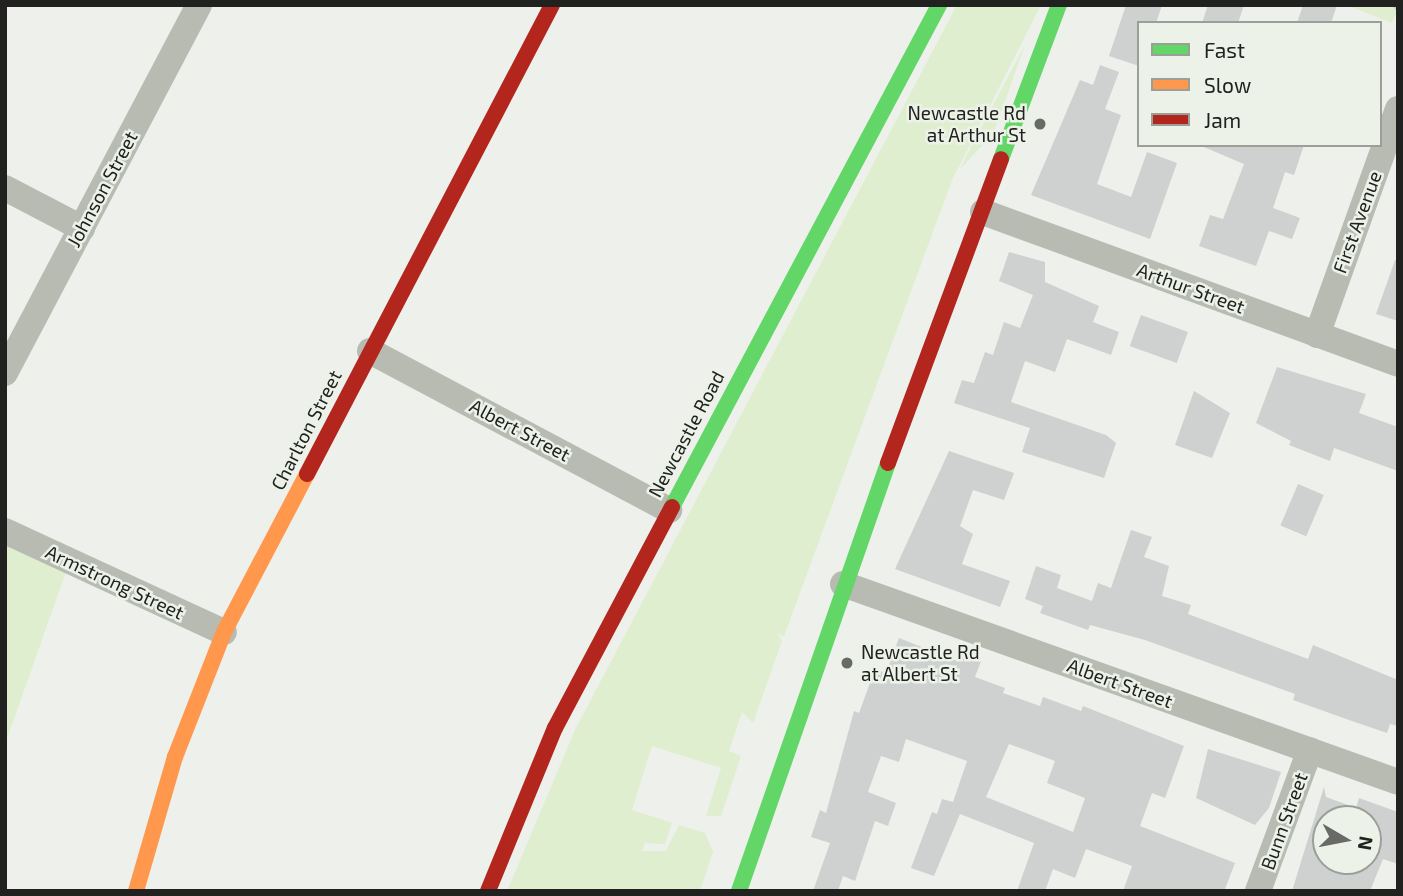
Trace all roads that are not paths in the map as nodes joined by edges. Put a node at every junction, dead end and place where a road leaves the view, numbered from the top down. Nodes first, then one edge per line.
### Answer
1 (199, 5) edge
2 (552, 5) edge
3 (939, 5) edge
4 (1059, 5) edge
5 (1398, 109) edge
6 (5, 188) edge
7 (983, 212) junction
8 (82, 228) junction
9 (1317, 335) junction
10 (370, 351) junction
11 (1398, 364) edge
12 (5, 373) edge
13 (669, 510) junction
14 (5, 531) edge
15 (843, 584) junction
16 (224, 632) junction
17 (1310, 750) junction
18 (1398, 782) edge
19 (136, 891) edge
20 (488, 891) edge
21 (739, 891) edge
22 (1258, 891) edge

1 - 8 street, Johnson Street
2 - 10 main road, Charlton Street
3 - 13 main road, Newcastle Road
4 - 7 main road
5 - 9 street, First Avenue
6 - 8 street
7 - 9 street, Arthur Street
7 - 15 main road
8 - 12 street, Johnson Street
9 - 11 street, Arthur Street
10 - 13 street, Albert Street
10 - 16 main road, Charlton Street
13 - 20 main road, Newcastle Road
14 - 16 street, Armstrong Street
15 - 17 street, Albert Street
15 - 21 main road
16 - 19 main road, Charlton Street
17 - 18 street, Albert Street
17 - 22 street, Bunn Street

